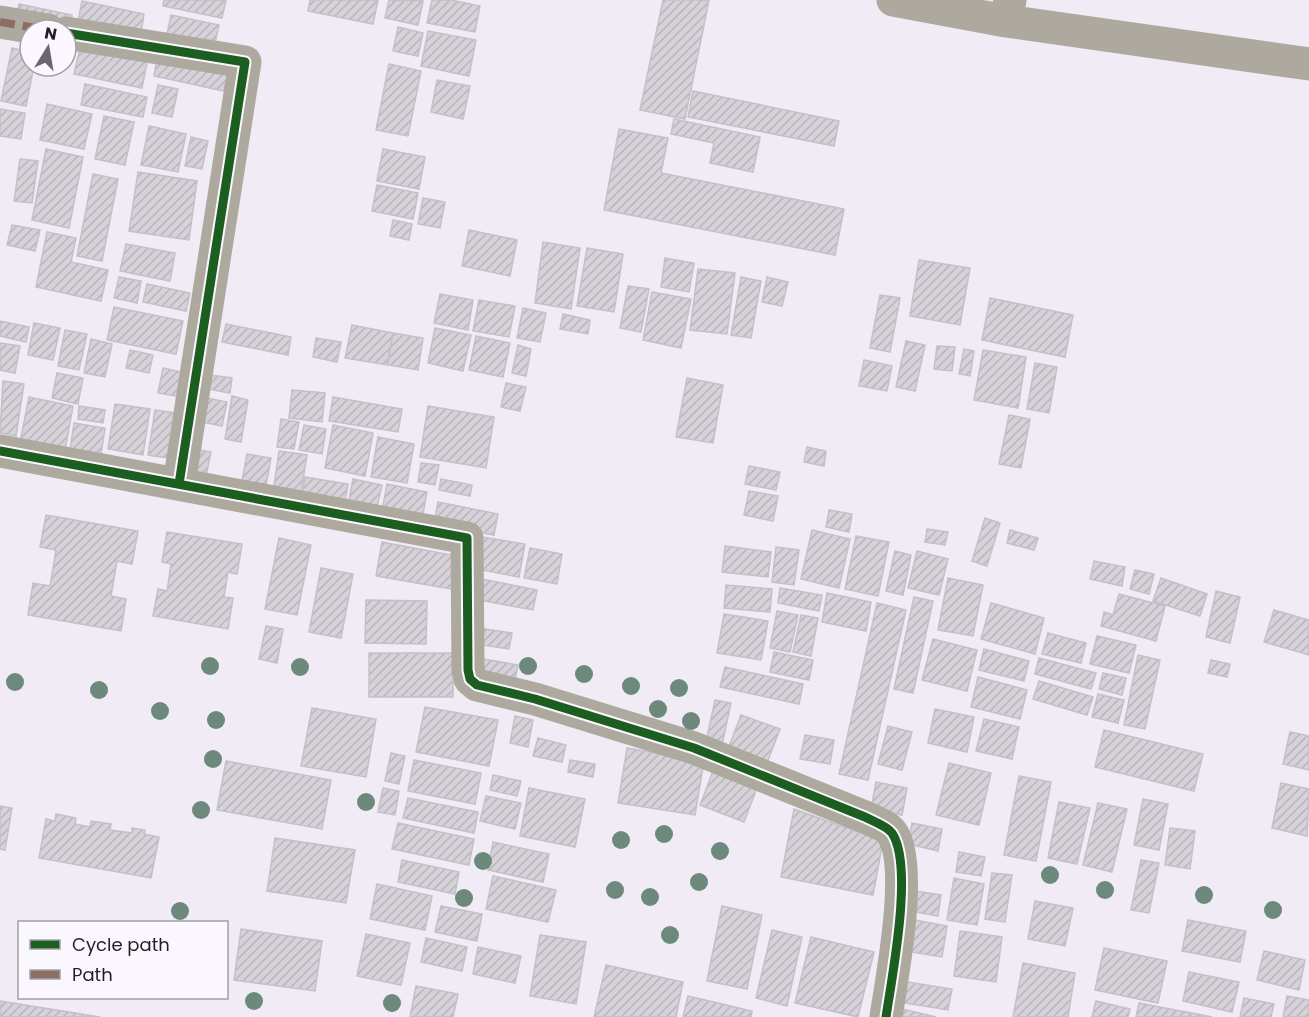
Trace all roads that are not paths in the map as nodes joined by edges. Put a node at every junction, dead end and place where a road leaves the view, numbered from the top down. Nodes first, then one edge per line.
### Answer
1 (893, 0) edge
2 (1008, 11) edge
3 (0, 22) edge
4 (18, 25) edge
5 (78, 35) edge
6 (1309, 64) edge
7 (0, 451) edge
8 (179, 484) junction
9 (886, 1017) edge

1 - 2 street
2 - 6 street
3 - 4 street
5 - 8 street
7 - 8 street
8 - 9 street

